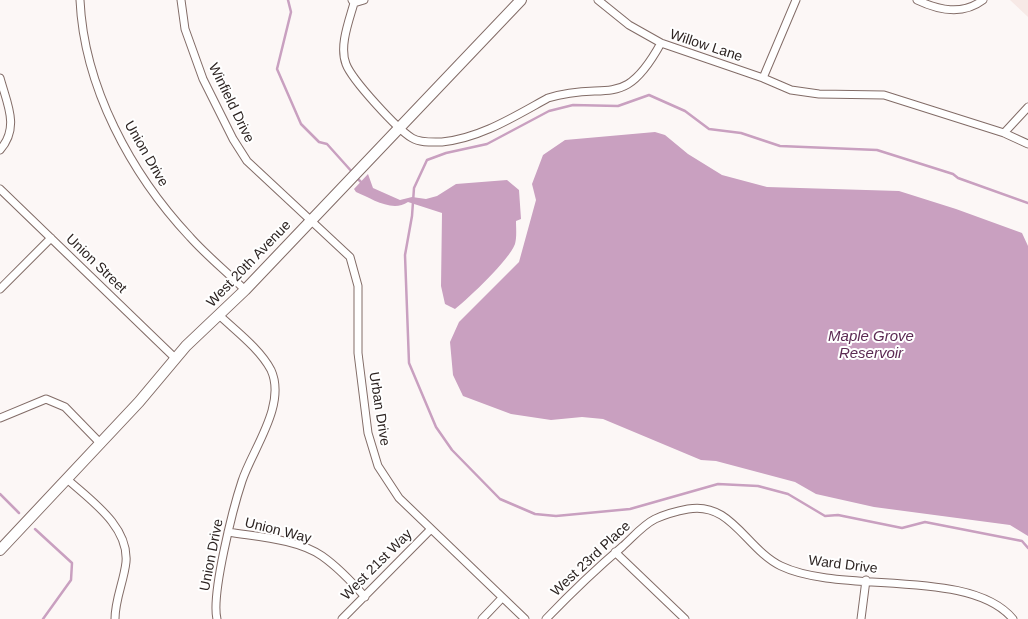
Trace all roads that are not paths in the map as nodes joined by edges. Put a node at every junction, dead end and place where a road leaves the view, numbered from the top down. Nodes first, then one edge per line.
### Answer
1 (80, 0) edge
2 (180, 0) edge
3 (364, 0) edge
4 (521, 0) edge
5 (598, 0) edge
6 (796, 0) edge
7 (917, 0) edge
8 (983, 0) edge
9 (353, 2) edge
10 (661, 43) junction
11 (0, 78) edge
12 (763, 78) junction
13 (1028, 107) edge
14 (400, 127) junction
15 (1004, 133) junction
16 (1028, 144) edge
17 (0, 150) edge
18 (0, 188) edge
19 (312, 220) junction
20 (51, 238) junction
21 (0, 289) edge
22 (245, 290) junction
23 (219, 315) junction
24 (175, 358) junction
25 (0, 418) edge
26 (100, 444) junction
27 (67, 479) junction
28 (654, 520) joint
29 (430, 529) junction
30 (228, 532) junction
31 (0, 550) edge
32 (616, 552) junction
33 (866, 580) junction
34 (365, 596) junction
35 (502, 598) junction
36 (115, 619) edge
37 (217, 619) edge
38 (342, 619) edge
39 (482, 619) edge
40 (525, 619) edge
41 (546, 619) edge
42 (685, 619) edge
43 (861, 619) edge
44 (1013, 619) edge

1 - 22 street, Union Drive
2 - 19 street, Winfield Drive
3 - 9 street
4 - 14 street, West 20th Avenue
5 - 10 street
6 - 12 street
7 - 8 street
9 - 14 street, Willow Lane
10 - 12 street, Willow Lane
10 - 14 street, Willow Lane
11 - 17 street
12 - 15 street, Willow Lane
13 - 15 street
14 - 19 street, West 20th Avenue
15 - 16 street, Willow Lane
18 - 20 street, Union Street
19 - 22 street, West 20th Avenue
19 - 29 street, Urban Drive
20 - 21 street
20 - 24 street, Union Street
22 - 23 street, West 20th Avenue
23 - 24 street, West 20th Avenue
23 - 30 street, Union Drive
24 - 26 street, West 20th Avenue
25 - 26 street
26 - 27 street, West 20th Avenue
27 - 31 street, West 20th Avenue
27 - 36 street
28 - 32 street, West 23rd Place
28 - 33 street, Ward Drive
29 - 34 street, West 21st Way
29 - 35 street, Urban Drive
30 - 34 street, Union Way
30 - 37 street, Union Drive
32 - 41 street, West 23rd Place
32 - 42 street
33 - 43 street
33 - 44 street, Ward Drive
34 - 38 street, West 21st Way
35 - 39 street
35 - 40 street, Urban Drive

